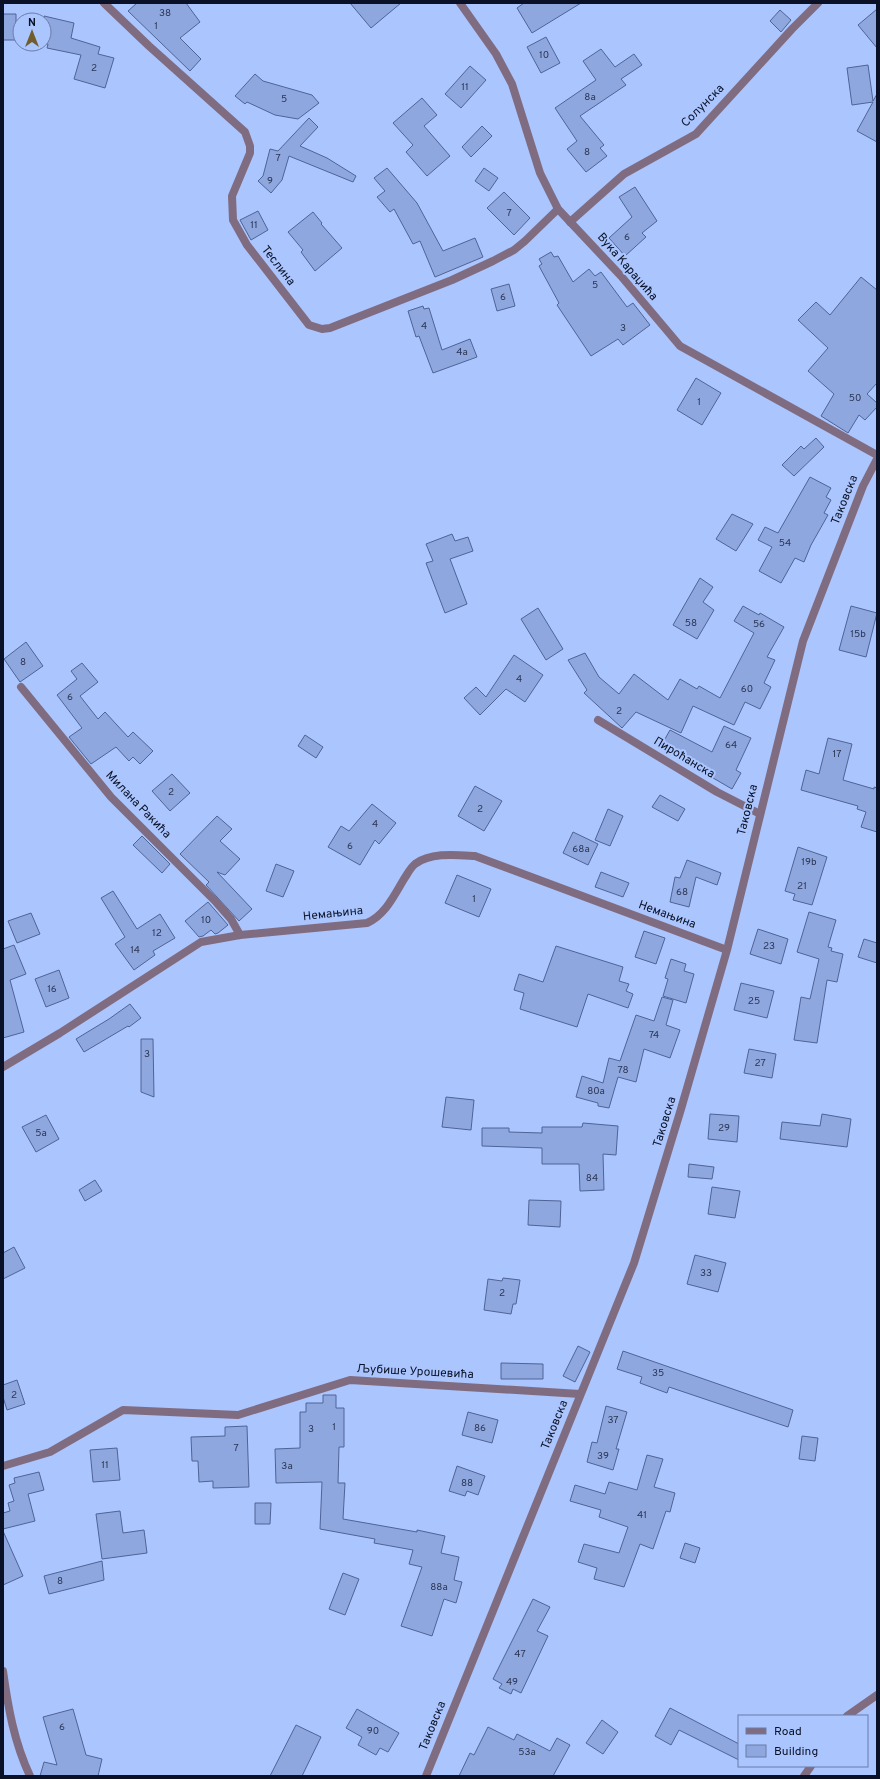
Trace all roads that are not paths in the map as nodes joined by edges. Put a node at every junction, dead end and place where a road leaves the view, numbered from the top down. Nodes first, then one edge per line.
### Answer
1 (104, 3) edge
2 (460, 3) edge
3 (818, 3) edge
4 (558, 209) junction
5 (570, 222) junction
6 (877, 455) edge
7 (877, 459) edge
8 (21, 687) dead end
9 (598, 720) dead end
10 (760, 814) junction
11 (240, 935) junction
12 (727, 950) junction
13 (3, 1067) edge
14 (580, 1394) junction
15 (3, 1466) edge
16 (3, 1671) edge
17 (877, 1695) edge
18 (848, 1715) edge
19 (810, 1767) edge
20 (30, 1776) edge
21 (426, 1776) edge
22 (804, 1776) edge

1 - 4 street, Теслина
2 - 4 street, Вука Караџића
3 - 5 street, Солунска
4 - 5 street, Вука Караџића
5 - 6 street, Вука Караџића
7 - 10 street, Таковска
8 - 11 street, Милана Ракића
9 - 10 street, Пироћанска
10 - 12 street, Таковска
11 - 12 street, Немањина
11 - 13 street, Немањина
12 - 14 street, Таковска
14 - 15 street, Љубише Урошевића
14 - 21 street, Таковска
16 - 20 street
17 - 18 street
19 - 22 street

